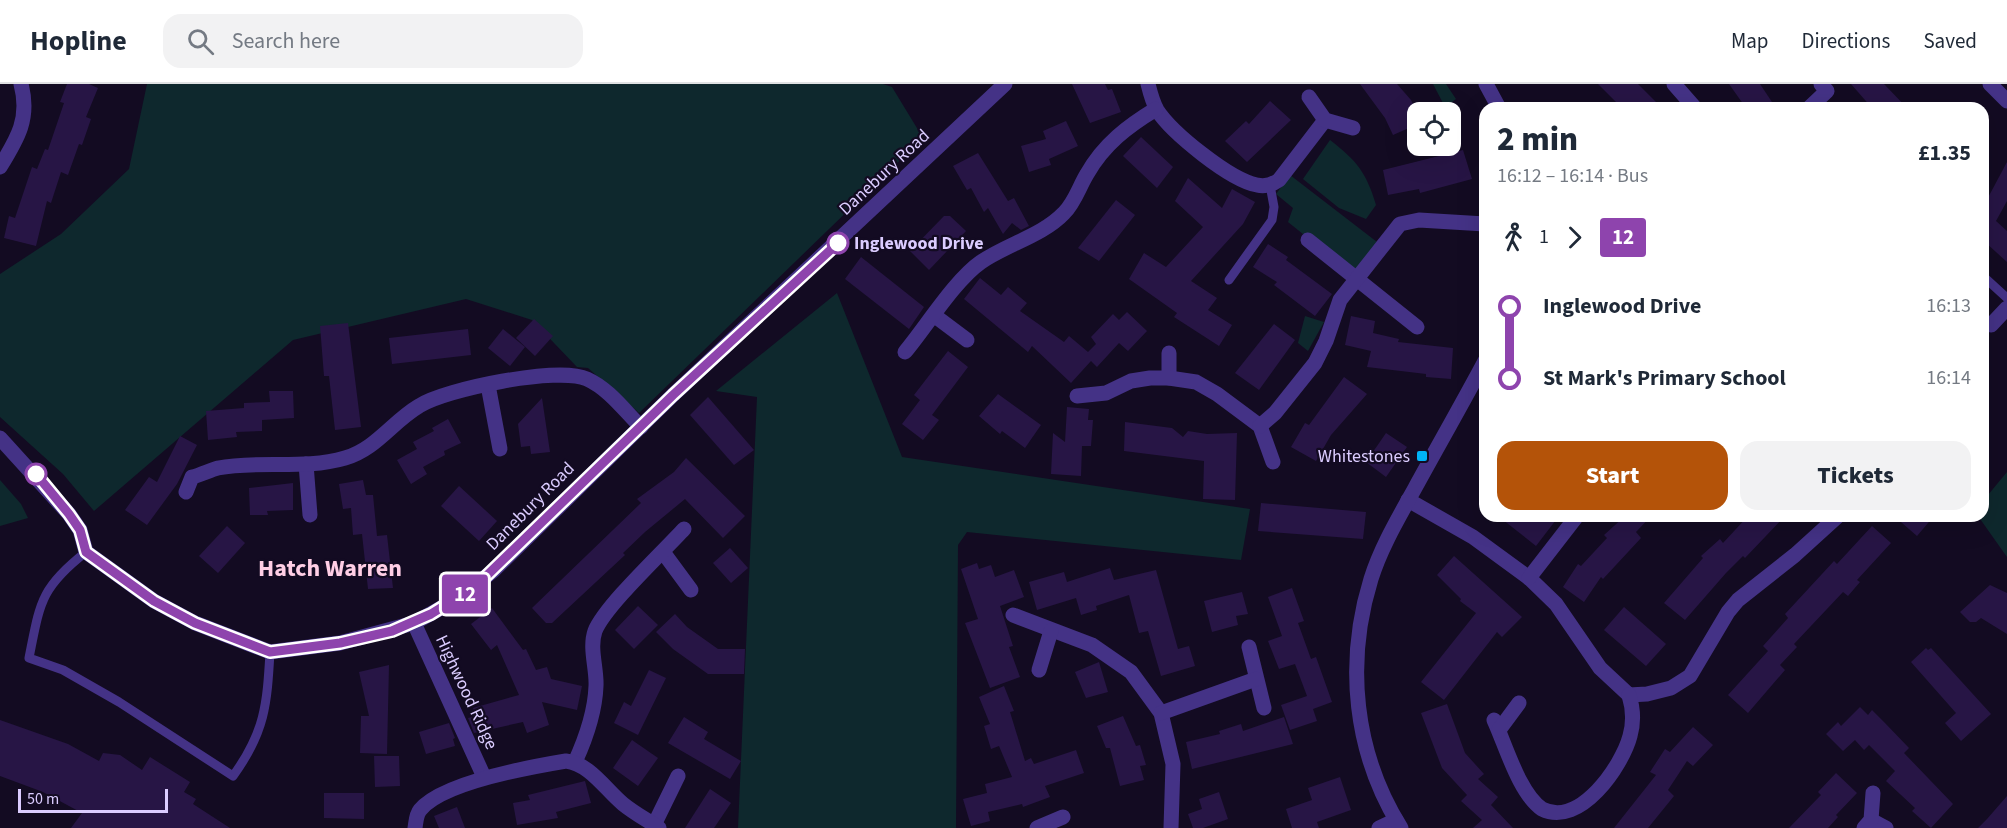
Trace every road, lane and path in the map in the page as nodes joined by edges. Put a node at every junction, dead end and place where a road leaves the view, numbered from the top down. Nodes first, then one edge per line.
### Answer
1 (21, 84) edge
2 (1005, 84) edge
3 (1148, 84) edge
4 (1486, 84) edge
5 (1674, 84) edge
6 (1821, 84) edge
7 (1990, 84) edge
8 (1309, 97) dead end
9 (2007, 101) edge
10 (1496, 102) edge
11 (1688, 102) edge
12 (1815, 102) edge
13 (1156, 109) junction
14 (1325, 120) junction
15 (1353, 128) dead end
16 (0, 167) edge
17 (1270, 185) junction
18 (1479, 224) edge
19 (1308, 240) dead end
20 (1355, 279) junction
21 (1229, 280) dead end
22 (1989, 282) edge
23 (2007, 298) edge
24 (2007, 308) edge
25 (935, 316) junction
26 (1991, 325) dead end
27 (1417, 327) dead end
28 (967, 340) dead end
29 (904, 352) dead end
30 (1169, 353) dead end
31 (1479, 372) edge
32 (1169, 378) junction
33 (488, 385) junction
34 (1077, 396) dead end
35 (1260, 426) junction
36 (641, 427) junction
37 (0, 438) edge
38 (500, 449) dead end
39 (1273, 462) dead end
40 (306, 464) junction
41 (186, 492) dead end
42 (1408, 500) junction
43 (310, 515) dead end
44 (1572, 522) edge
45 (1831, 522) edge
46 (684, 529) dead end
47 (86, 552) junction
48 (663, 552) junction
49 (1529, 578) junction
50 (691, 590) dead end
51 (1014, 615) dead end
52 (414, 623) junction
53 (1051, 631) junction
54 (1250, 647) dead end
55 (270, 652) junction
56 (1039, 670) dead end
57 (1256, 679) junction
58 (1629, 694) junction
59 (1519, 703) dead end
60 (1264, 708) dead end
61 (1161, 713) junction
62 (575, 762) junction
63 (678, 776) dead end
64 (484, 777) junction
65 (1873, 793) dead end
66 (1063, 817) dead end
67 (1398, 824) edge
68 (1867, 824) edge
69 (657, 826) edge
70 (415, 828) edge
71 (1037, 828) edge
72 (1171, 828) edge
73 (1379, 828) edge
74 (1886, 828) edge

1 - 16 street
2 - 36 street, Danebury Road
3 - 13 street
4 - 10 street
5 - 11 street
6 - 12 street
7 - 9 street
8 - 14 street
13 - 17 street
13 - 25 street
14 - 15 street
14 - 17 street
17 - 21 lane
18 - 20 street
19 - 20 street
20 - 27 street
20 - 35 street
22 - 23 lane
24 - 26 street
25 - 28 street
25 - 29 street
30 - 32 street
31 - 42 street
32 - 34 street
32 - 35 street
33 - 36 street
33 - 38 street
33 - 40 street
35 - 39 street
36 - 52 street, Danebury Road
37 - 47 street
40 - 41 street
40 - 43 street
42 - 49 street
42 - 67 street
44 - 49 street
45 - 58 street
46 - 48 street
47 - 55 street, Danebury Road
47 - 55 lane
48 - 50 street
48 - 62 street
49 - 58 street
51 - 53 street
52 - 55 street, Danebury Road
52 - 64 street, Highwood Ridge
53 - 56 street
53 - 61 street
54 - 57 street
57 - 60 street
57 - 61 street
58 - 59 street
61 - 72 street
62 - 64 street, Highwood Ridge
62 - 69 street
63 - 69 street
64 - 70 street, Highwood Ridge
65 - 68 street
66 - 71 street
67 - 73 street
68 - 74 street

